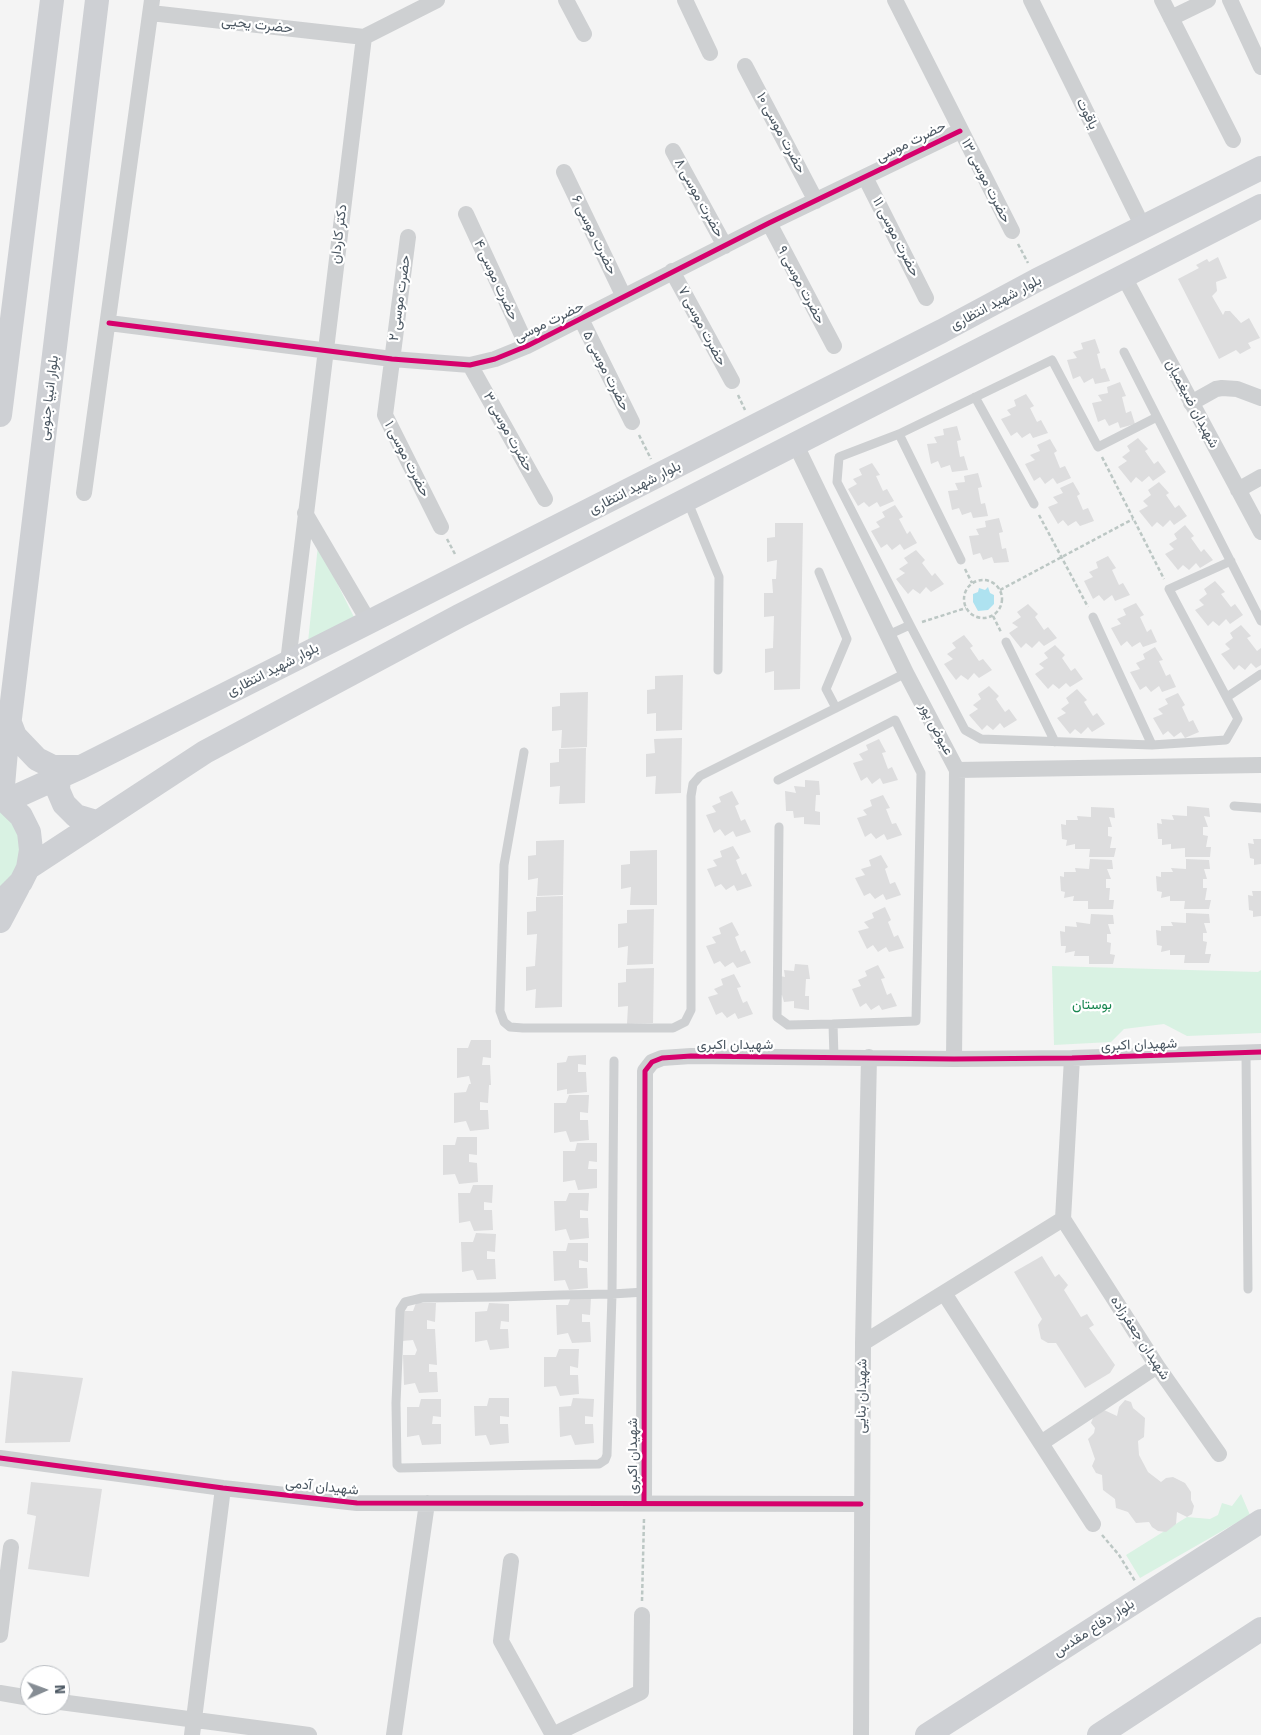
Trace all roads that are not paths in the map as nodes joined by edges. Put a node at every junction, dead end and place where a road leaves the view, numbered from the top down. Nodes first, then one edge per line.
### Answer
1 (52, 0) edge
2 (97, 0) edge
3 (437, 0) edge
4 (566, 0) edge
5 (685, 0) edge
6 (895, 0) edge
7 (1031, 0) edge
8 (1162, 0) edge
9 (1208, 0) edge
10 (1230, 0) edge
11 (151, 7) edge
12 (1171, 18) junction
13 (584, 34) dead end
14 (364, 37) junction
15 (710, 53) dead end
16 (746, 66) dead end
17 (1261, 66) edge
18 (960, 130) junction
19 (1232, 140) dead end
20 (673, 151) dead end
21 (1261, 168) edge
22 (564, 172) dead end
23 (865, 177) junction
24 (816, 200) junction
25 (1261, 206) edge
26 (466, 214) dead end
27 (769, 223) junction
28 (1143, 227) junction
29 (1012, 231) road end
30 (408, 237) dead end
31 (725, 246) junction
32 (672, 271) junction
33 (1123, 275) junction
34 (624, 298) junction
35 (926, 298) dead end
36 (581, 320) junction
37 (109, 323) junction
38 (527, 346) junction
39 (834, 346) dead end
40 (325, 350) junction
41 (1124, 352) dead end
42 (392, 359) junction
43 (470, 365) junction
44 (732, 381) road end
45 (975, 397) junction
46 (1261, 398) edge
47 (1191, 403) junction
48 (0, 415) edge
49 (1157, 417) junction
50 (632, 422) road end
51 (898, 434) junction
52 (795, 443) junction
53 (1261, 477) edge
54 (1238, 490) junction
55 (84, 493) dead end
56 (545, 498) dead end
57 (687, 500) junction
58 (1034, 504) road end
59 (305, 513) junction
60 (441, 527) road end
61 (1261, 532) edge
62 (961, 560) dead end
63 (1231, 562) junction
64 (819, 572) dead end
65 (442, 585) junction
66 (459, 616) junction
67 (1093, 617) road end
68 (1261, 620) edge
69 (369, 622) junction
70 (910, 625) junction
71 (888, 635) junction
72 (1006, 642) road end
73 (288, 662) junction
74 (718, 670) dead end
75 (906, 673) junction
76 (1261, 674) edge
77 (1227, 697) junction
78 (836, 708) junction
79 (5, 728) edge
80 (1055, 742) junction
81 (1152, 745) junction
82 (524, 752) dead end
83 (1261, 765) edge
84 (81, 767) junction
85 (957, 770) junction
86 (59, 775) junction
87 (778, 780) dead end
88 (3, 798) edge
89 (1234, 806) dead end
90 (1261, 808) edge
91 (96, 822) junction
92 (779, 827) dead end
93 (24, 875) junction
94 (0, 900) edge
95 (0, 920) edge
96 (833, 1024) junction
97 (1253, 1052) edge
98 (834, 1057) junction
99 (869, 1057) junction
100 (1072, 1058) junction
101 (954, 1059) junction
102 (614, 1061) dead end
103 (1063, 1219) junction
104 (1248, 1289) dead end
105 (645, 1292) junction
106 (944, 1293) junction
107 (612, 1294) junction
108 (863, 1343) junction
109 (1157, 1366) junction
110 (1041, 1443) junction
111 (1219, 1454) dead end
112 (0, 1458) edge
113 (223, 1488) junction
114 (644, 1502) junction
115 (427, 1503) junction
116 (861, 1504) junction
117 (1261, 1521) edge
118 (1093, 1524) road end
119 (11, 1547) dead end
120 (511, 1561) dead end
121 (642, 1615) road end
122 (1261, 1629) edge
123 (0, 1635) edge
124 (0, 1694) edge
125 (20, 1697) edge
126 (70, 1704) edge
127 (193, 1728) edge
128 (309, 1735) edge
129 (394, 1735) edge
130 (553, 1735) edge
131 (861, 1735) edge
132 (927, 1735) edge
133 (1099, 1735) edge

1 - 48 main road
2 - 79 main road, بلوار انبیا جنوبی
3 - 14 street
4 - 13 street
5 - 15 street
6 - 18 street, حضرت موسی ۱۳
7 - 28 street, یاقوت
8 - 12 street
9 - 12 street
10 - 17 street
11 - 14 street, حضرت یحیی
11 - 37 street
12 - 19 street
14 - 40 street, دکتر کاردان
16 - 24 street, حضرت موسی ۱۰
18 - 23 street, حضرت موسی
18 - 29 street, حضرت موسی ۱۳
20 - 31 street, حضرت موسی ۸
21 - 28 main road, بلوار شهید انتظاری
22 - 34 street, حضرت موسی ۶
23 - 24 street, حضرت موسی
23 - 35 street, حضرت موسی ۱۱
24 - 27 street, حضرت موسی
25 - 33 main road
26 - 38 street, حضرت موسی ۴
27 - 31 street, حضرت موسی
27 - 39 street, حضرت موسی ۹
28 - 65 main road, بلوار شهید انتظاری
30 - 42 street, حضرت موسی ۲
31 - 32 street, حضرت موسی
32 - 34 street, حضرت موسی
32 - 44 street, حضرت موسی ۷
33 - 47 street, شهیدان ضیغمیان
33 - 52 main road
34 - 36 street, حضرت موسی
36 - 38 street, حضرت موسی
36 - 50 street, حضرت موسی ۵
37 - 40 street, حضرت موسی
37 - 55 street
38 - 43 street, حضرت موسی
40 - 42 street, حضرت موسی
40 - 59 street, دکتر کاردان
41 - 49 lane
42 - 43 street, حضرت موسی
42 - 60 street, حضرت موسی ۱
43 - 56 street, حضرت موسی ۳
45 - 49 lane
45 - 51 lane
45 - 58 lane
46 - 47 street
47 - 54 street, شهیدان ضیغمیان
49 - 63 lane
51 - 62 lane
51 - 70 lane
52 - 57 main road
52 - 71 street, عیوض پور
53 - 54 street
54 - 61 street, شهیدان ضیغمیان
57 - 66 main road
57 - 74 lane
59 - 69 street
59 - 73 street, دکتر کاردان
63 - 68 lane
63 - 77 lane
64 - 78 lane
65 - 66 main road
65 - 69 main road, بلوار شهید انتظاری
66 - 91 main road
67 - 81 lane
69 - 73 main road, بلوار شهید انتظاری
70 - 71 lane
70 - 80 lane
71 - 75 street, عیوض پور
72 - 80 lane
73 - 84 main road, بلوار شهید انتظاری
75 - 78 lane
75 - 85 street, عیوض پور
76 - 77 lane
77 - 81 lane
78 - 82 lane
79 - 84 main road
79 - 88 main road, بلوار انبیا جنوبی
80 - 81 lane
83 - 85 street, عیوض پور
84 - 86 main road, بلوار شهید انتظاری
85 - 101 street
86 - 88 main road, بلوار شهید انتظاری
86 - 91 main road
87 - 96 lane
88 - 93 main road
89 - 90 lane
91 - 93 main road
92 - 96 lane
93 - 94 main road
93 - 95 main road
96 - 98 lane
97 - 100 street, شهیدان اکبری
97 - 104 lane
98 - 99 street, شهیدان اکبری
98 - 105 street, شهیدان اکبری
99 - 101 street, شهیدان اکبری
99 - 108 street, شهیدان بنایی
100 - 101 street, شهیدان اکبری
100 - 103 street
102 - 107 lane
103 - 106 street
103 - 109 street, شهیدان جعفرزاده
105 - 107 lane
105 - 114 street, شهیدان اکبری
106 - 108 street
106 - 110 street
107 - 107 lane
108 - 116 street, شهیدان بنایی
109 - 110 street
109 - 111 street, شهیدان جعفرزاده
110 - 118 street
112 - 113 street, شهیدان آدمی
113 - 115 street, شهیدان آدمی
113 - 127 street
114 - 115 street, شهیدان آدمی
114 - 116 street, شهیدان آدمی
115 - 129 street
116 - 131 street, شهیدان بنایی
117 - 132 main road, بلوار دفاع مقدس
119 - 123 street
120 - 130 street
121 - 130 street
122 - 133 main road
124 - 125 street
126 - 127 street
127 - 128 street

